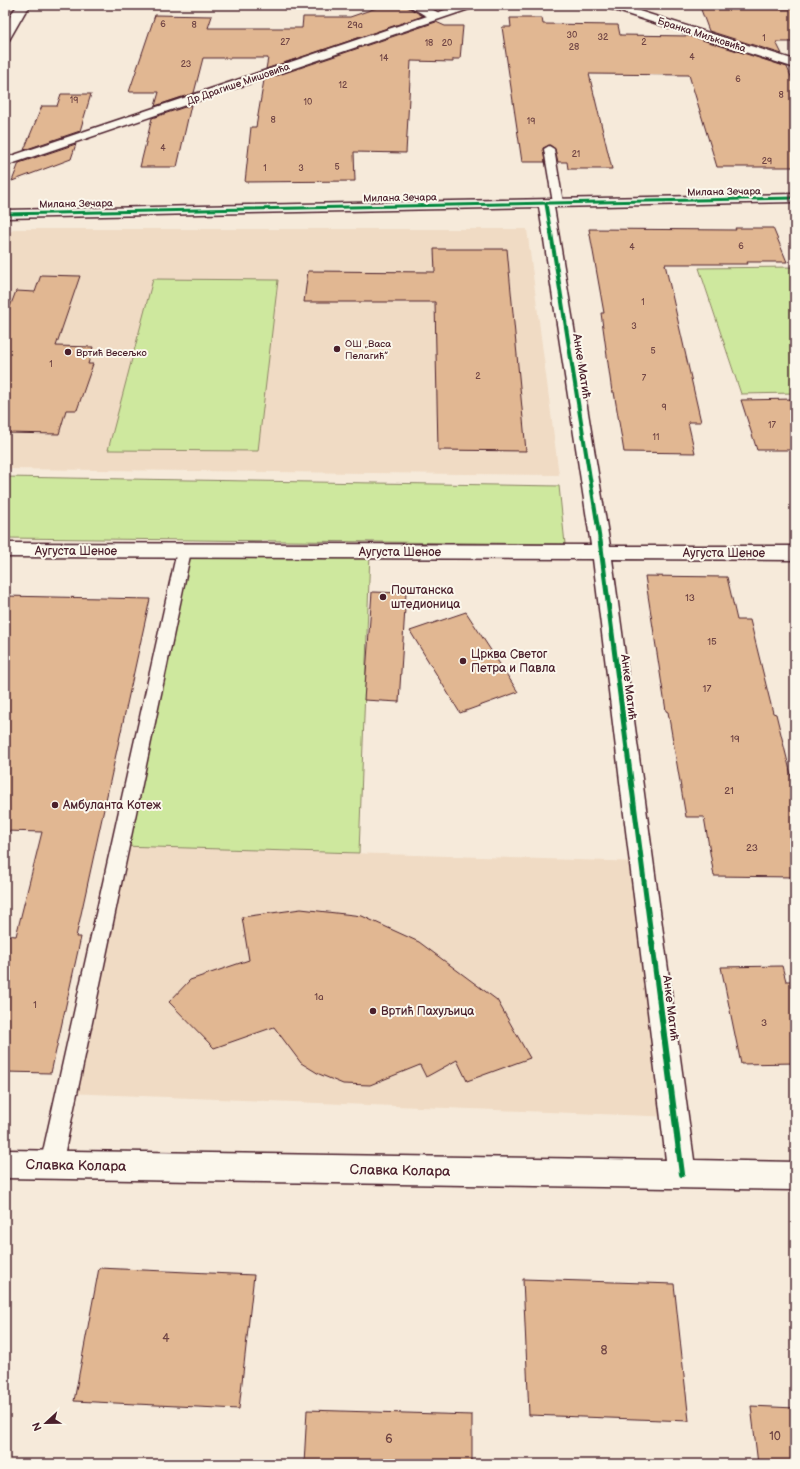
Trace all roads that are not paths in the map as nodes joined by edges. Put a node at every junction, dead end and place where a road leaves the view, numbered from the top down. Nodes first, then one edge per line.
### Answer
1 (26, 5) edge
2 (415, 5) edge
3 (471, 5) edge
4 (609, 5) edge
5 (437, 16) junction
6 (5, 38) edge
7 (795, 64) edge
8 (549, 148) dead end
9 (5, 162) edge
10 (795, 198) edge
11 (552, 204) junction
12 (5, 214) edge
13 (5, 550) edge
14 (184, 551) junction
15 (602, 553) junction
16 (795, 553) edge
17 (5, 1164) edge
18 (51, 1165) junction
19 (682, 1174) junction
20 (795, 1176) edge

1 - 6 street
2 - 5 street
3 - 5 street, Др Драгише Мишовића
4 - 7 street, Бранка Миљковића
5 - 9 street, Др Драгише Мишовића
8 - 11 lane
10 - 11 street, Милана Зечара
11 - 12 street, Милана Зечара
11 - 15 street, Анке Матић
13 - 14 street, Аугуста Шеное
14 - 15 street, Аугуста Шеное
14 - 18 lane
15 - 16 street, Аугуста Шеное
15 - 19 street, Анке Матић
17 - 18 street, Славка Колара
18 - 19 street, Славка Колара
19 - 20 street, Славка Колара

